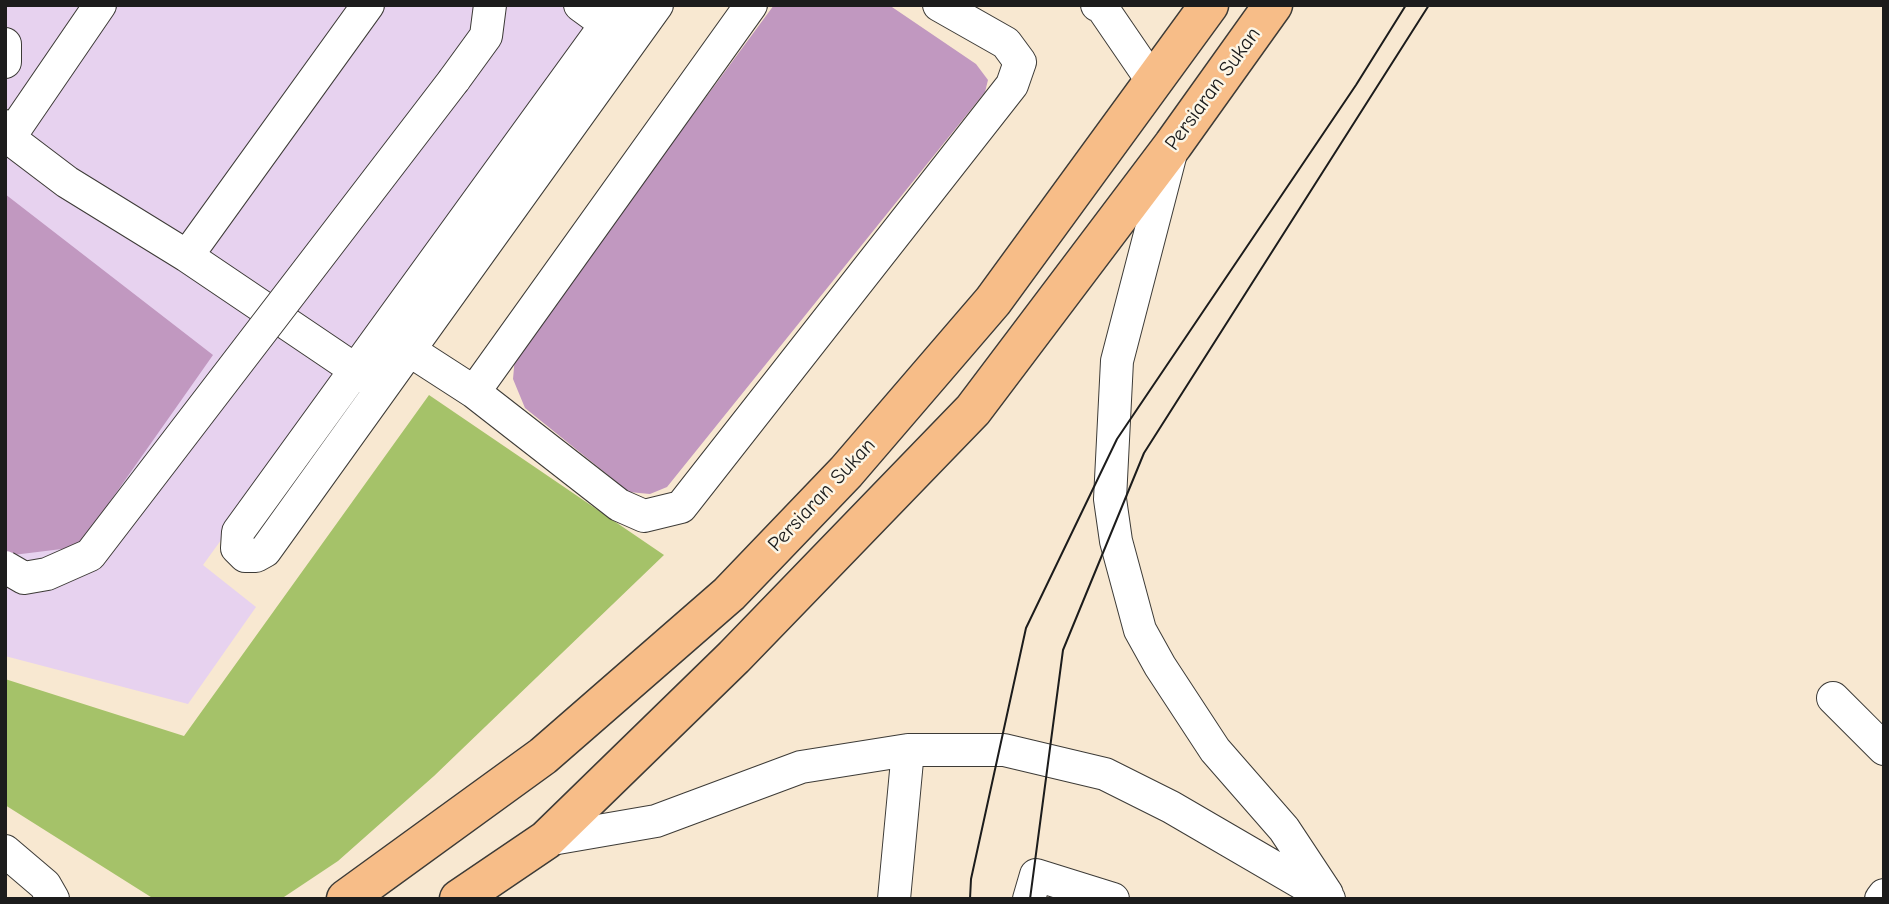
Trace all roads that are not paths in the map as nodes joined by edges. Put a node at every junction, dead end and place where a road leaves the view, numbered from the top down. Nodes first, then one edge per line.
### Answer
1 (100, 5) edge
2 (368, 5) edge
3 (490, 5) edge
4 (580, 5) edge
5 (751, 5) edge
6 (939, 5) edge
7 (1209, 5) edge
8 (1100, 6) edge
9 (1266, 12) edge
10 (630, 17) edge
11 (5, 44) edge
12 (5, 62) edge
13 (1153, 82) junction
14 (7, 132) edge
15 (1173, 145) junction
16 (187, 256) junction
17 (409, 350) junction
18 (353, 369) junction
19 (381, 388) junction
20 (474, 392) junction
21 (5, 567) edge
22 (1832, 698) dead end
23 (1884, 749) edge
24 (908, 750) junction
25 (546, 840) junction
26 (5, 851) edge
27 (49, 892) edge
28 (75, 899) edge
29 (346, 899) edge
30 (459, 899) edge
31 (894, 899) edge
32 (1029, 899) edge
33 (1113, 899) edge
34 (1329, 899) edge

1 - 14 street
2 - 16 street
3 - 21 street, bridge
4 - 10 street
5 - 20 street
6 - 20 street
7 - 13 main road, Persiaran Sukan
8 - 13 street
9 - 15 main road, Persiaran Sukan
10 - 17 street
10 - 18 street
11 - 12 street
13 - 29 main road, Persiaran Sukan
14 - 16 street
15 - 25 main road, Persiaran Sukan
15 - 34 street
16 - 18 street
17 - 19 street
17 - 20 street
18 - 19 street
18 - 19 street
22 - 23 street
24 - 25 street
24 - 31 street
24 - 34 street
25 - 30 main road, Persiaran Sukan
26 - 27 street
27 - 28 street
32 - 33 street

